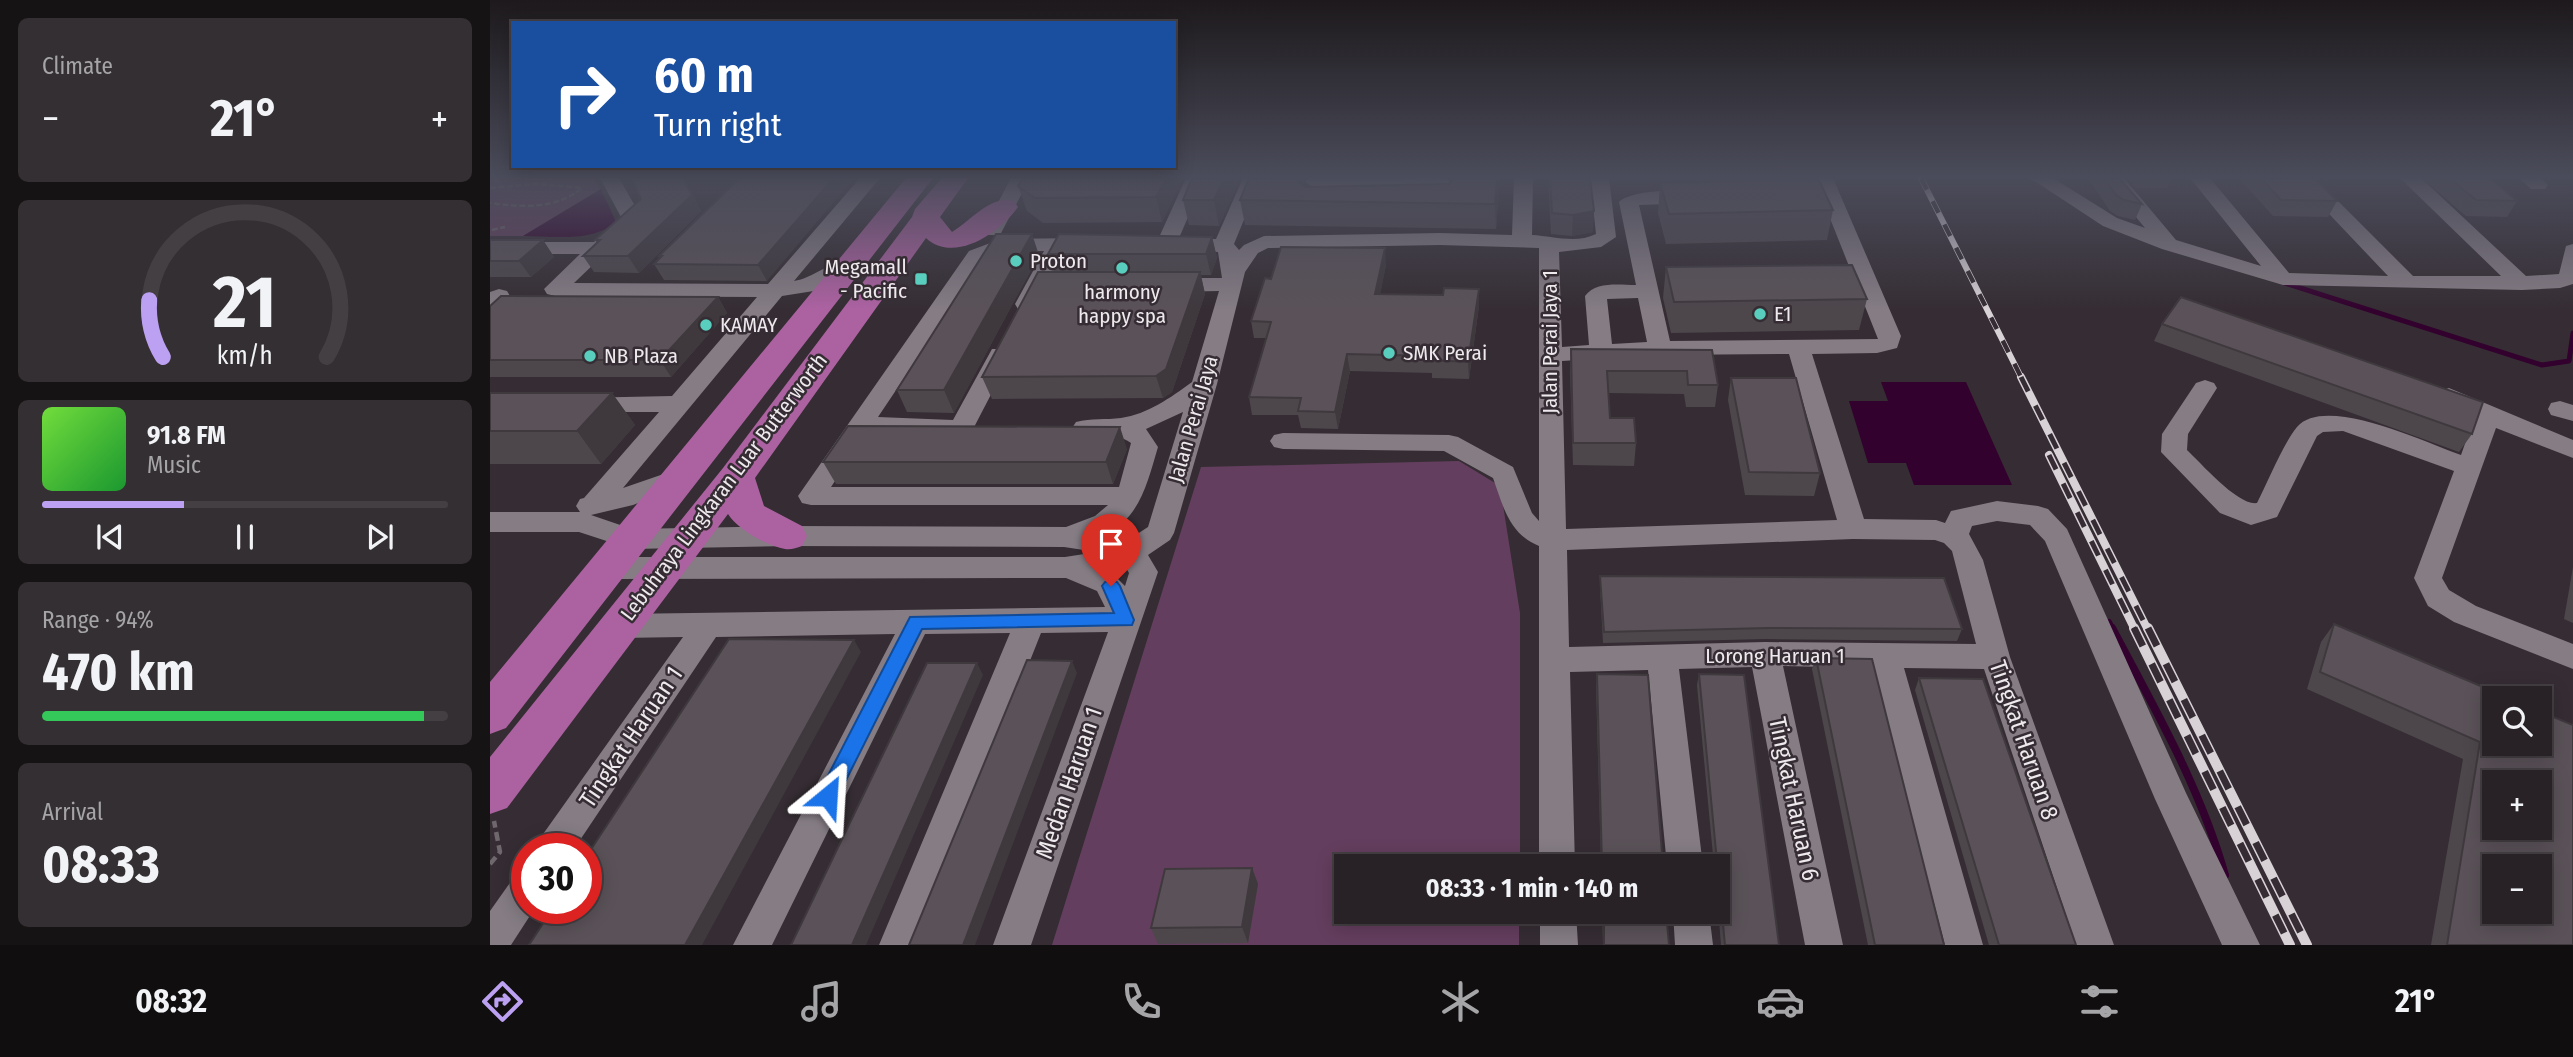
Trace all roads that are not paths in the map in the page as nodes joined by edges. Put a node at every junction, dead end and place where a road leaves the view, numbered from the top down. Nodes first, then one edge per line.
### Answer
1 (627, 222) edge
2 (833, 222) edge
3 (884, 222) edge
4 (920, 222) edge
5 (928, 222) edge
6 (986, 222) edge
7 (998, 222) edge
8 (1176, 222) edge
9 (1233, 222) edge
10 (1302, 222) edge
11 (1442, 222) edge
12 (1522, 222) edge
13 (1604, 222) edge
14 (1633, 222) edge
15 (1843, 222) edge
16 (2110, 222) edge
17 (2150, 222) edge
18 (2236, 222) edge
19 (2347, 222) edge
20 (2457, 222) edge
21 (1440, 239) junction
22 (1294, 241) junction
23 (1522, 241) junction
24 (1058, 244) junction
25 (1112, 244) edge
26 (1139, 244) edge
27 (1167, 244) junction
28 (2169, 245) junction
29 (1223, 246) junction
30 (1549, 246) junction
31 (490, 248) edge
32 (598, 248) junction
33 (987, 249) junction
34 (2573, 250) edge
35 (848, 266) junction
36 (656, 271) edge
37 (1233, 278) junction
38 (2283, 279) junction
39 (2407, 284) junction
40 (2522, 284) junction
41 (1036, 285) junction
42 (1064, 285) edge
43 (1148, 285) edge
44 (555, 289) joint
45 (637, 290) junction
46 (775, 291) junction
47 (1647, 291) junction
48 (490, 296) edge
49 (490, 304) edge
50 (800, 326) junction
51 (1660, 348) junction
52 (1799, 348) junction
53 (1601, 352) junction
54 (1549, 355) junction
55 (1205, 384) junction
56 (2424, 385) edge
57 (2205, 387) dead end
58 (557, 404) edge
59 (678, 404) junction
60 (2488, 415) junction
61 (859, 425) junction
62 (962, 426) junction
63 (988, 427) edge
64 (1066, 428) edge
65 (1119, 428) junction
66 (1283, 441) dead end
67 (2573, 449) edge
68 (2469, 467) junction
69 (681, 477) junction
70 (736, 477) junction
71 (1128, 496) junction
72 (490, 505) edge
73 (593, 506) junction
74 (490, 522) edge
75 (1853, 529) junction
76 (788, 536) junction
77 (1954, 536) junction
78 (1064, 537) junction
79 (1551, 540) junction
80 (676, 553) junction
81 (619, 554) junction
82 (1138, 562) junction
83 (1065, 568) junction
84 (1125, 620) junction
85 (916, 622) junction
86 (1030, 622) junction
87 (708, 624) junction
88 (620, 626) junction
89 (1765, 654) junction
90 (1885, 657) junction
91 (1995, 657) junction
92 (2573, 657) edge
93 (1662, 658) junction
94 (1554, 660) junction
95 (490, 715) edge
96 (490, 793) edge
97 (565, 833) edge
98 (1557, 854) edge
99 (1684, 854) edge
100 (511, 912) edge
101 (1558, 924) edge
102 (1692, 924) edge
103 (490, 943) edge
104 (752, 945) edge
105 (898, 945) edge
106 (1012, 945) edge
107 (1559, 945) edge
108 (1694, 945) edge
109 (1824, 945) edge
110 (1964, 945) edge
111 (2095, 945) edge
112 (2241, 945) edge

1 - 32 street
2 - 46 street
3 - 35 highway, Lebuhraya Lingkaran Luar Butterworth
4 - 70 highway, Lebuhraya Lingkaran Luar Butterworth
5 - 6 highway
7 - 33 street
8 - 27 street
9 - 29 street
10 - 22 street
11 - 21 street
12 - 23 street
13 - 30 street
14 - 47 street
15 - 52 street
16 - 28 street
17 - 28 street
18 - 38 street
19 - 39 street
20 - 40 street
21 - 22 street, Jalan Perai Jaya 1
21 - 23 street, Jalan Perai Jaya 1
22 - 37 street, Jalan Perai Jaya 1
23 - 30 street, Jalan Perai Jaya 1
24 - 25 street
24 - 33 street
24 - 41 street
26 - 27 street
27 - 29 street
28 - 38 street
29 - 37 street
30 - 54 street, Jalan Perai Jaya 1
31 - 32 street
32 - 44 street
33 - 61 street
34 - 40 street
35 - 46 street
35 - 50 highway, Lebuhraya Lingkaran Luar Butterworth
36 - 45 street
37 - 43 street
37 - 55 street, Jalan Perai Jaya
38 - 39 street
39 - 40 street
41 - 42 street
41 - 62 street
44 - 45 street
45 - 46 street
46 - 50 street
46 - 59 street
47 - 51 street
47 - 53 street
48 - 49 street
50 - 69 highway, Lebuhraya Lingkaran Luar Butterworth
51 - 52 street
51 - 53 street
52 - 75 street
53 - 54 street
54 - 79 street, Jalan Perai Jaya 1
55 - 65 street
55 - 82 street, Jalan Perai Jaya
56 - 60 street
57 - 68 street
58 - 59 street
59 - 73 street
60 - 67 street
60 - 68 street
61 - 62 street
61 - 71 street
62 - 63 street
64 - 65 street
65 - 71 street
66 - 79 street
68 - 92 street
69 - 73 street
69 - 81 highway, Lebuhraya Lingkaran Luar Butterworth
70 - 76 highway
70 - 80 highway, Lebuhraya Lingkaran Luar Butterworth
71 - 78 street
72 - 73 street
74 - 81 street
75 - 77 street
75 - 79 street
76 - 78 street
76 - 80 street
77 - 91 street, Tingkat Haruan 8
77 - 112 street
78 - 82 street
79 - 94 street, Jalan Perai Jaya 1
80 - 81 street
80 - 83 street
80 - 88 highway, Lebuhraya Lingkaran Luar Butterworth
81 - 95 highway, Lebuhraya Lingkaran Luar Butterworth
82 - 83 street
82 - 84 street, Medan Haruan 1
83 - 84 street
84 - 86 street
84 - 106 street, Medan Haruan 1
85 - 86 street
85 - 87 street
85 - 104 street
86 - 105 street
87 - 88 street
87 - 97 street, Tingkat Haruan 1
88 - 96 highway, Lebuhraya Lingkaran Luar Butterworth
89 - 90 street, Lorong Haruan 1
89 - 93 street, Lorong Haruan 1
89 - 109 street, Tingkat Haruan 6
90 - 91 street, Lorong Haruan 1
90 - 110 street
91 - 111 street, Tingkat Haruan 8
93 - 94 street, Lorong Haruan 1
93 - 99 street
94 - 98 street, Jalan Perai Jaya 1
100 - 103 street
101 - 107 street
102 - 108 street

